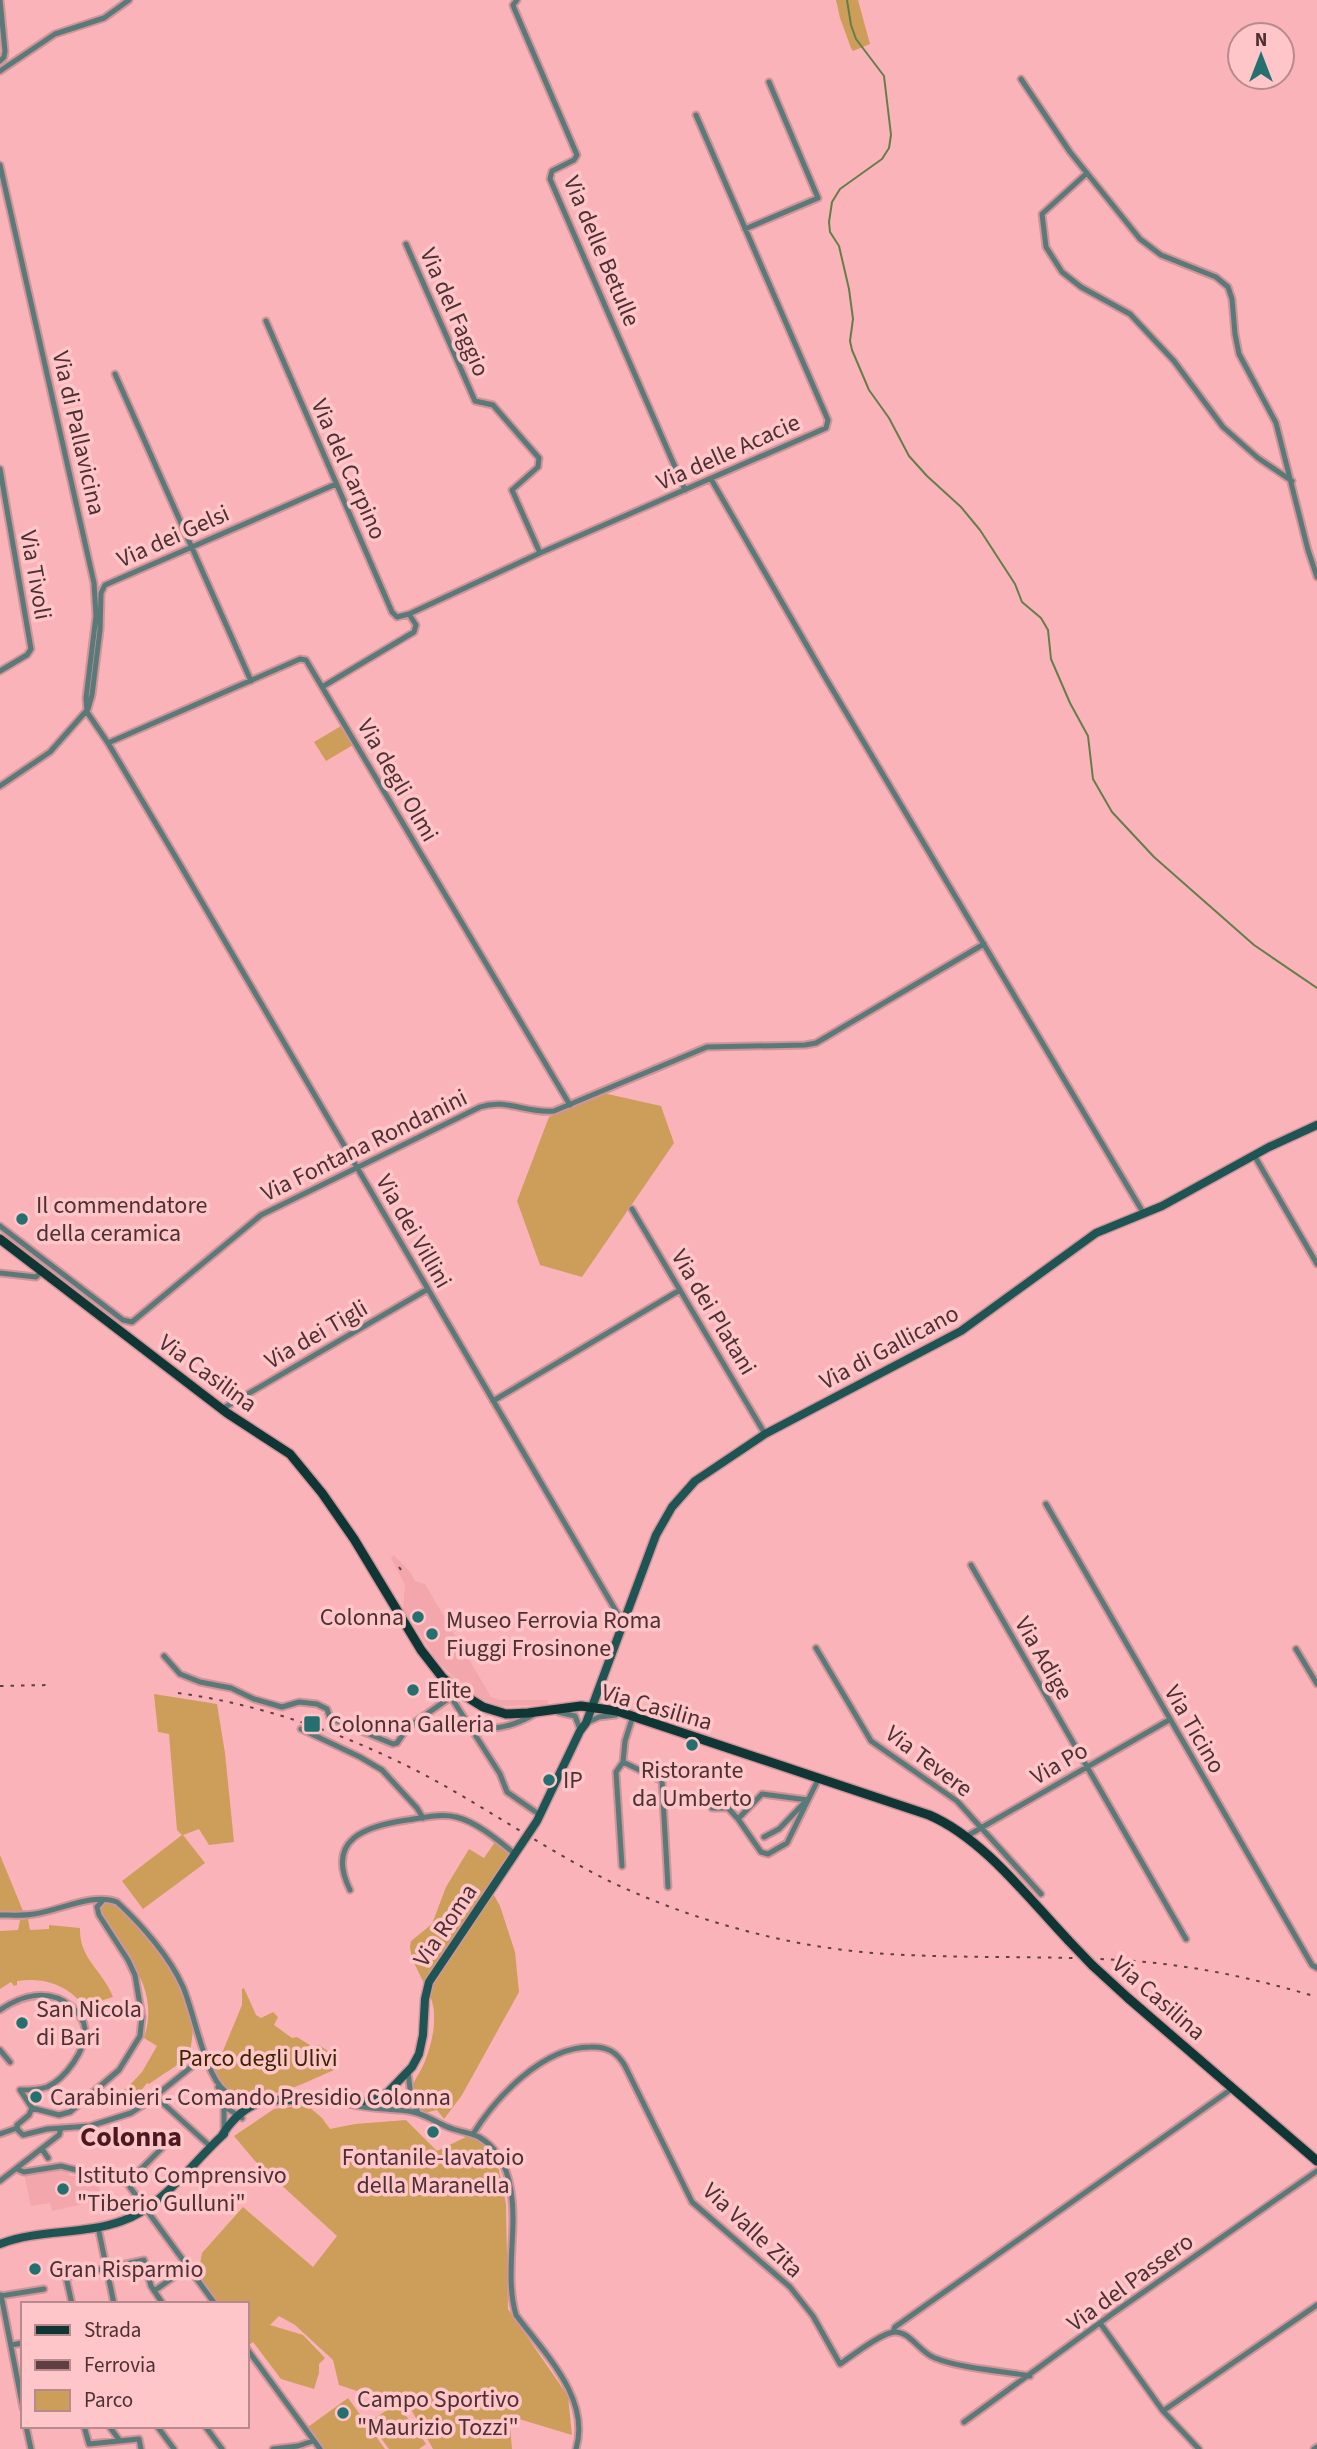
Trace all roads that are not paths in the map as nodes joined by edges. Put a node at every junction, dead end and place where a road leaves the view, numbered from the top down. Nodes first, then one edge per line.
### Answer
1 (0, 0) edge
2 (129, 0) edge
3 (517, 0) edge
4 (0, 61) edge
5 (0, 71) edge
6 (1021, 79) dead end
7 (769, 82) dead end
8 (696, 115) dead end
9 (0, 165) edge
10 (1087, 173) junction
11 (745, 229) junction
12 (406, 244) dead end
13 (266, 321) dead end
14 (115, 374) dead end
15 (0, 469) edge
16 (711, 479) junction
17 (1292, 481) junction
18 (335, 484) junction
19 (685, 490) junction
20 (191, 548) junction
21 (540, 553) junction
22 (1317, 577) edge
23 (409, 614) junction
24 (0, 671) edge
25 (251, 681) junction
26 (323, 687) junction
27 (87, 712) junction
28 (108, 743) junction
29 (0, 786) edge
30 (984, 944) junction
31 (570, 1105) junction
32 (1317, 1125) edge
33 (1254, 1155) junction
34 (356, 1167) junction
35 (632, 1209) dead end
36 (1144, 1214) junction
37 (0, 1226) edge
38 (0, 1239) edge
39 (1317, 1264) edge
40 (42, 1271) junction
41 (0, 1273) edge
42 (428, 1289) junction
43 (680, 1290) junction
44 (493, 1401) junction
45 (222, 1409) junction
46 (765, 1434) junction
47 (1046, 1504) dead end
48 (971, 1565) dead end
49 (624, 1624) junction
50 (816, 1648) dead end
51 (1296, 1649) dead end
52 (164, 1656) dead end
53 (442, 1677) junction
54 (1317, 1684) edge
55 (451, 1697) junction
56 (592, 1706) junction
57 (548, 1711) junction
58 (536, 1713) junction
59 (632, 1715) junction
60 (1169, 1720) junction
61 (467, 1721) junction
62 (586, 1723) junction
63 (301, 1729) dead end
64 (580, 1731) junction
65 (623, 1762) junction
66 (1087, 1768) junction
67 (819, 1778) junction
68 (808, 1799) junction
69 (712, 1808) dead end
70 (540, 1815) junction
71 (423, 1818) junction
72 (738, 1819) junction
73 (980, 1828) junction
74 (967, 1836) junction
75 (764, 1838) dead end
76 (515, 1854) junction
77 (622, 1866) dead end
78 (668, 1887) dead end
79 (350, 1890) dead end
80 (1041, 1894) dead end
81 (103, 1900) junction
82 (0, 1915) edge
83 (1186, 1938) dead end
84 (1317, 1968) edge
85 (0, 2010) edge
86 (0, 2050) edge
87 (206, 2054) junction
88 (10, 2062) dead end
89 (408, 2072) junction
90 (216, 2081) junction
91 (1233, 2088) junction
92 (155, 2096) junction
93 (240, 2098) junction
94 (273, 2100) junction
95 (293, 2101) junction
96 (224, 2102) junction
97 (343, 2102) junction
98 (32, 2108) junction
99 (418, 2113) junction
100 (240, 2115) junction
101 (61, 2128) junction
102 (18, 2129) junction
103 (0, 2134) edge
104 (222, 2134) junction
105 (472, 2134) junction
106 (165, 2145) dead end
107 (211, 2147) junction
108 (42, 2149) junction
109 (48, 2158) dead end
110 (1317, 2161) edge
111 (17, 2169) junction
112 (1317, 2171) edge
113 (0, 2181) edge
114 (127, 2183) junction
115 (146, 2209) junction
116 (98, 2227) junction
117 (0, 2244) edge
118 (188, 2267) junction
119 (107, 2268) junction
120 (44, 2289) dead end
121 (154, 2291) junction
122 (1, 2295) edge
123 (72, 2302) edge
124 (114, 2302) edge
125 (162, 2302) edge
126 (214, 2302) edge
127 (1317, 2305) edge
128 (1100, 2323) junction
129 (892, 2332) junction
130 (21, 2343) edge
131 (11, 2345) junction
132 (248, 2350) edge
133 (1030, 2376) junction
134 (21, 2398) edge
135 (1163, 2411) junction
136 (964, 2422) dead end
137 (26, 2428) edge
138 (85, 2428) edge
139 (110, 2428) edge
140 (158, 2428) edge
141 (206, 2428) edge
142 (120, 2441) junction
143 (313, 2441) junction
144 (31, 2449) edge
145 (141, 2449) edge
146 (174, 2449) edge
147 (222, 2449) edge
148 (273, 2449) edge
149 (320, 2449) edge
150 (576, 2449) edge
151 (1199, 2449) edge

1 - 4 street
2 - 5 street
3 - 19 street, Via delle Betulle
6 - 10 street
7 - 11 street
8 - 11 street, Via delle Acacie
9 - 27 street, Via di Pallavicina
10 - 17 street
10 - 17 street
11 - 16 street, Via delle Acacie
12 - 21 street, Via del Faggio
13 - 18 street, Via del Carpino
14 - 20 street
15 - 24 street, Via Tivoli
16 - 19 street, Via delle Acacie
16 - 30 street
17 - 22 street
18 - 20 street, Via dei Gelsi
18 - 23 street, Via del Carpino
19 - 21 street, Via delle Acacie
20 - 25 street
20 - 27 street, Via dei Gelsi
21 - 23 street, Via delle Acacie
23 - 26 street
25 - 26 street, Via degli Olmi
25 - 28 street, Via degli Olmi
26 - 31 street, Via degli Olmi
27 - 28 street, Via dei Villini
27 - 29 street
28 - 34 street, Via dei Villini
30 - 31 street, Via Fontana Rondanini
30 - 36 street
31 - 34 street, Via Fontana Rondanini
32 - 33 street, Via di Gallicano
33 - 36 street, Via di Gallicano
33 - 39 street
34 - 37 street, Via Fontana Rondanini
34 - 42 street, Via dei Villini
35 - 43 street, Via dei Platani
36 - 46 street, Via di Gallicano
38 - 40 main road, Via Casilina
40 - 41 street
40 - 45 main road, Via Casilina
42 - 44 street, Via dei Villini
42 - 45 street, Via dei Tigli
43 - 44 street
43 - 46 street, Via dei Platani
44 - 49 street, Via dei Villini
45 - 53 main road, Via Casilina
46 - 49 street, Via di Gallicano
47 - 60 street, Via Ticino
48 - 66 street, Via Adige
49 - 56 street, Via di Gallicano
50 - 73 street, Via Tevere
51 - 54 street
52 - 55 street
53 - 55 street
53 - 58 main road, Via Casilina
55 - 61 street
56 - 57 main road, Via Casilina
56 - 59 main road, Via Casilina
56 - 62 street, Via Roma
56 - 64 street, Via Roma
57 - 58 main road, Via Casilina
57 - 64 street
58 - 61 street
59 - 62 street
59 - 65 street
59 - 67 main road, Via Casilina
60 - 66 street, Via Po
60 - 84 street, Via Ticino
61 - 70 street
62 - 64 street, Via Roma
63 - 71 street
64 - 70 street, Via Roma
65 - 77 street
65 - 78 street
66 - 73 street, Via Po
66 - 83 street, Via Adige
67 - 68 street
67 - 74 main road, Via Casilina
68 - 72 street
68 - 72 street
68 - 75 street
69 - 72 street
70 - 76 street, Via Roma
71 - 76 street
71 - 79 street
73 - 74 street, Via Po
73 - 80 street, Via Tevere
74 - 91 main road, Via Casilina, bridge
76 - 89 street, Via Roma
81 - 82 street
81 - 87 street
81 - 98 street
85 - 98 street
86 - 88 street
87 - 90 street
87 - 92 street
89 - 97 street, Via Roma
89 - 99 street
90 - 93 street
90 - 96 street
91 - 110 main road, Via Casilina
91 - 129 street
92 - 101 street
92 - 107 street
93 - 94 street
93 - 100 street
94 - 95 street, Via Roma
94 - 100 street, Via Roma
95 - 97 street, Via Roma
95 - 100 street
96 - 100 street
96 - 104 street
97 - 99 street
98 - 102 street
99 - 105 street
100 - 104 street
101 - 102 street
101 - 108 street
102 - 103 street
104 - 107 street
105 - 129 street, Via Valle Zita
105 - 150 street
106 - 114 street
107 - 115 street
108 - 109 street
108 - 111 street
111 - 113 street
111 - 114 street
112 - 128 street, Via del Passero
114 - 115 street
115 - 116 street
115 - 118 street
116 - 117 street
116 - 119 street
118 - 121 street
118 - 126 street
119 - 121 street
119 - 123 street
119 - 124 street
120 - 122 street
121 - 125 street
122 - 131 street
127 - 135 street
128 - 133 street, Via del Passero
128 - 135 street
129 - 133 street
130 - 131 street
131 - 134 street
132 - 143 street
133 - 136 street, Via del Passero
135 - 151 street
137 - 144 street
138 - 142 street
139 - 142 street
140 - 146 street
141 - 147 street
142 - 145 street
143 - 148 street
143 - 149 street

